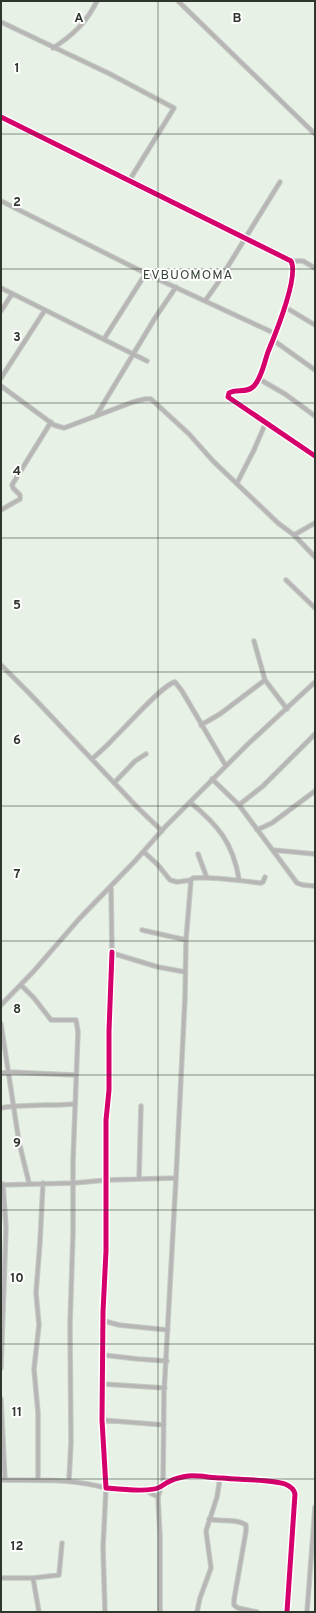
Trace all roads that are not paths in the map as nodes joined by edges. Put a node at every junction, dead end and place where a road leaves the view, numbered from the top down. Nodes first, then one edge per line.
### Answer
1 (97, 1) edge
2 (178, 1) edge
3 (1, 22) edge
4 (53, 48) junction
5 (1, 117) edge
6 (315, 134) edge
7 (129, 181) junction
8 (280, 182) dead end
9 (1, 202) edge
10 (245, 238) junction
11 (291, 261) junction
12 (315, 268) edge
13 (146, 273) junction
14 (176, 287) junction
15 (1, 288) edge
16 (12, 294) junction
17 (205, 301) junction
18 (285, 307) junction
19 (45, 310) junction
20 (1, 311) edge
21 (315, 325) edge
22 (276, 334) junction
23 (104, 339) junction
24 (273, 340) junction
25 (133, 354) junction
26 (147, 361) dead end
27 (315, 370) edge
28 (1, 378) edge
29 (259, 379) junction
30 (1, 386) edge
31 (96, 416) junction
32 (315, 416) edge
33 (51, 422) junction
34 (266, 422) junction
35 (315, 456) edge
36 (237, 483) junction
37 (1, 510) edge
38 (315, 523) edge
39 (294, 535) junction
40 (315, 557) edge
41 (286, 580) dead end
42 (315, 608) edge
43 (254, 641) dead end
44 (1, 665) edge
45 (265, 680) junction
46 (315, 682) edge
47 (287, 709) junction
48 (201, 725) junction
49 (315, 734) edge
50 (146, 754) dead end
51 (92, 759) junction
52 (226, 766) junction
53 (212, 780) junction
54 (114, 783) junction
55 (315, 791) edge
56 (190, 802) junction
57 (239, 805) junction
58 (257, 830) junction
59 (162, 831) junction
60 (272, 850) junction
61 (144, 852) junction
62 (198, 854) dead end
63 (315, 854) edge
64 (265, 876) dead end
65 (207, 878) junction
66 (239, 879) junction
67 (191, 880) junction
68 (111, 886) junction
69 (315, 886) edge
70 (142, 930) dead end
71 (186, 940) junction
72 (112, 952) junction
73 (186, 972) junction
74 (20, 985) junction
75 (1, 1004) edge
76 (1, 1024) edge
77 (9, 1072) junction
78 (1, 1073) edge
79 (75, 1076) junction
80 (75, 1104) junction
81 (15, 1106) junction
82 (141, 1106) dead end
83 (1, 1108) edge
84 (176, 1178) junction
85 (139, 1179) junction
86 (107, 1180) junction
87 (42, 1183) junction
88 (74, 1183) junction
89 (2, 1184) edge
90 (29, 1184) junction
91 (104, 1321) junction
92 (168, 1330) junction
93 (103, 1355) junction
94 (166, 1361) junction
95 (1, 1368) edge
96 (103, 1384) junction
97 (165, 1388) junction
98 (1, 1399) edge
99 (102, 1420) junction
100 (164, 1425) junction
101 (220, 1478) junction
102 (38, 1479) junction
103 (3, 1480) edge
104 (69, 1480) junction
105 (162, 1485) junction
106 (106, 1488) junction
107 (145, 1490) junction
108 (158, 1497) junction
109 (315, 1507) edge
110 (210, 1519) junction
111 (62, 1543) dead end
112 (1, 1578) edge
113 (33, 1578) junction
114 (39, 1612) edge
115 (105, 1612) edge
116 (160, 1612) edge
117 (197, 1612) edge
118 (257, 1612) edge
119 (287, 1612) edge
120 (307, 1612) edge

1 - 4 street
2 - 6 street
3 - 4 street
4 - 7 street
5 - 7 street
7 - 10 street
8 - 10 street
9 - 13 street
10 - 11 street
10 - 17 street
11 - 12 street
11 - 18 street
13 - 14 street
13 - 23 street
14 - 17 street
14 - 25 street
15 - 16 street
16 - 19 street
16 - 20 street
17 - 22 street
18 - 21 street
18 - 22 street
19 - 23 street
19 - 28 street
22 - 24 street
23 - 25 street
24 - 27 street
24 - 29 street
25 - 26 street
25 - 31 street
29 - 32 street
29 - 34 street
30 - 33 street
31 - 33 street
31 - 36 street
33 - 37 street
34 - 35 street
34 - 36 street
36 - 39 street
38 - 39 street
39 - 40 street
41 - 42 street
43 - 45 street
44 - 51 street
45 - 47 street
45 - 48 street
46 - 47 street
47 - 52 street
48 - 51 street
48 - 52 street
49 - 57 street
50 - 54 street
51 - 54 street
52 - 53 street
53 - 56 street
53 - 57 street
54 - 59 street
55 - 58 street
56 - 59 street
56 - 66 street
57 - 58 street
58 - 60 street
59 - 61 street
60 - 63 street
60 - 69 street
61 - 67 street
61 - 68 street
62 - 65 street
64 - 66 street
65 - 66 street
65 - 67 street
67 - 71 street
68 - 72 street
68 - 74 street
70 - 71 street
71 - 73 street
72 - 73 street
72 - 86 street
73 - 84 street
74 - 75 street
74 - 79 street
76 - 77 street
77 - 78 street
77 - 79 street
77 - 81 street
79 - 80 street
80 - 81 street
80 - 88 street
81 - 83 street
81 - 90 street
82 - 85 street
84 - 85 street
84 - 92 street
85 - 86 street
86 - 88 street
86 - 91 street
87 - 88 street
87 - 90 street
87 - 102 street
88 - 104 street
89 - 90 street
89 - 95 street
91 - 92 street
91 - 93 street
92 - 94 street
93 - 94 street
93 - 96 street
94 - 97 street
96 - 97 street
96 - 99 street
97 - 100 street
98 - 103 street
99 - 100 street
99 - 106 street
100 - 105 street
101 - 105 street
101 - 110 street
101 - 119 street
102 - 103 street
102 - 104 street
104 - 106 street
105 - 107 street
105 - 108 street
106 - 107 street
106 - 115 street
107 - 108 street
108 - 116 street
109 - 120 street
110 - 117 street
110 - 118 street
111 - 113 street
112 - 113 street
113 - 114 street

